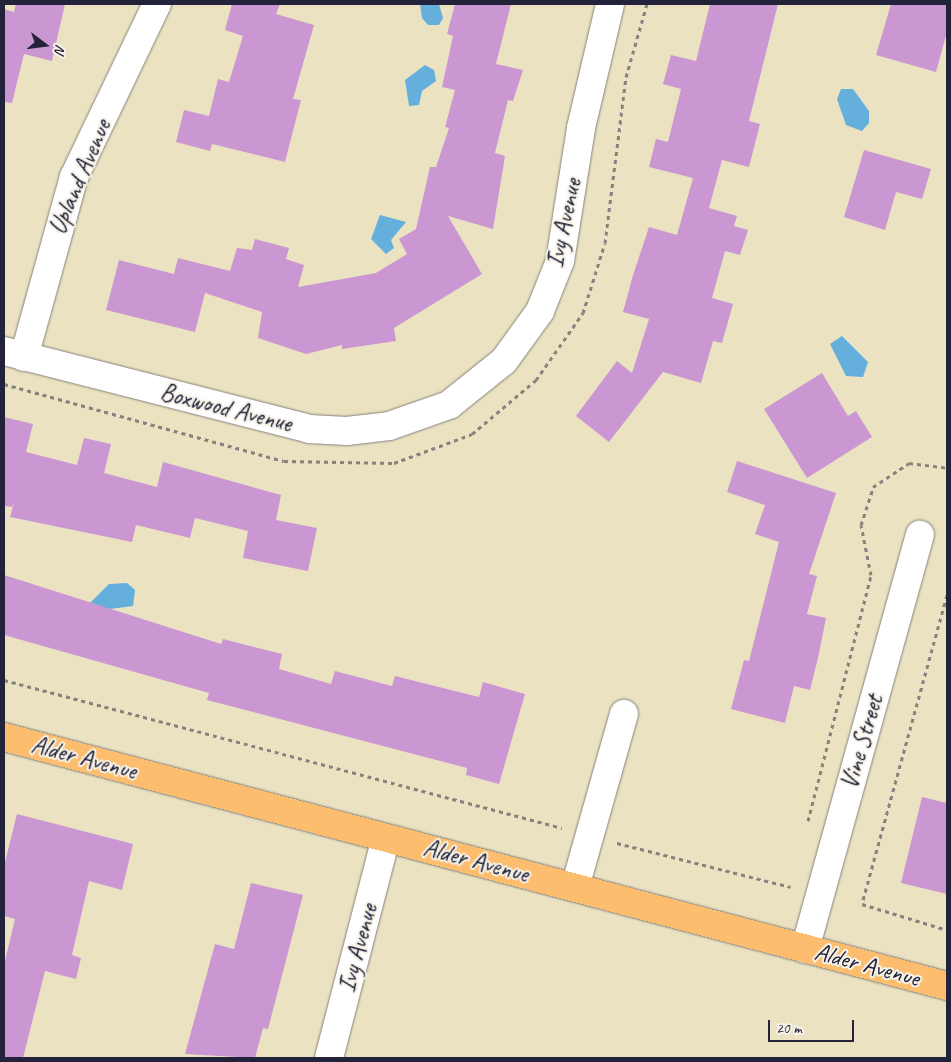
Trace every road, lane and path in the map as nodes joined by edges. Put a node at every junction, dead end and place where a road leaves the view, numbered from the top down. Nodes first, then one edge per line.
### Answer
1 (157, 4) edge
2 (610, 4) edge
3 (647, 4) edge
4 (14, 354) edge
5 (536, 380) dead end
6 (448, 405) joint
7 (947, 468) edge
8 (920, 536) dead end
9 (947, 595) edge
10 (4, 680) edge
11 (624, 714) dead end
12 (4, 737) edge
13 (806, 832) dead end
14 (590, 835) junction
15 (386, 838) junction
16 (794, 879) dead end
17 (575, 887) junction
18 (947, 930) edge
19 (805, 949) junction
20 (947, 986) edge
21 (328, 1058) edge

1 - 4 street, Upland Avenue
2 - 6 street, Ivy Avenue
3 - 5 path
4 - 6 street, Boxwood Avenue
7 - 13 path
8 - 19 street, Vine Street
9 - 18 path
10 - 14 path
11 - 14 street
12 - 15 main road, Alder Avenue
14 - 16 path
14 - 17 street
15 - 17 main road, Alder Avenue
15 - 21 street, Ivy Avenue
17 - 19 main road, Alder Avenue
19 - 20 main road, Alder Avenue

